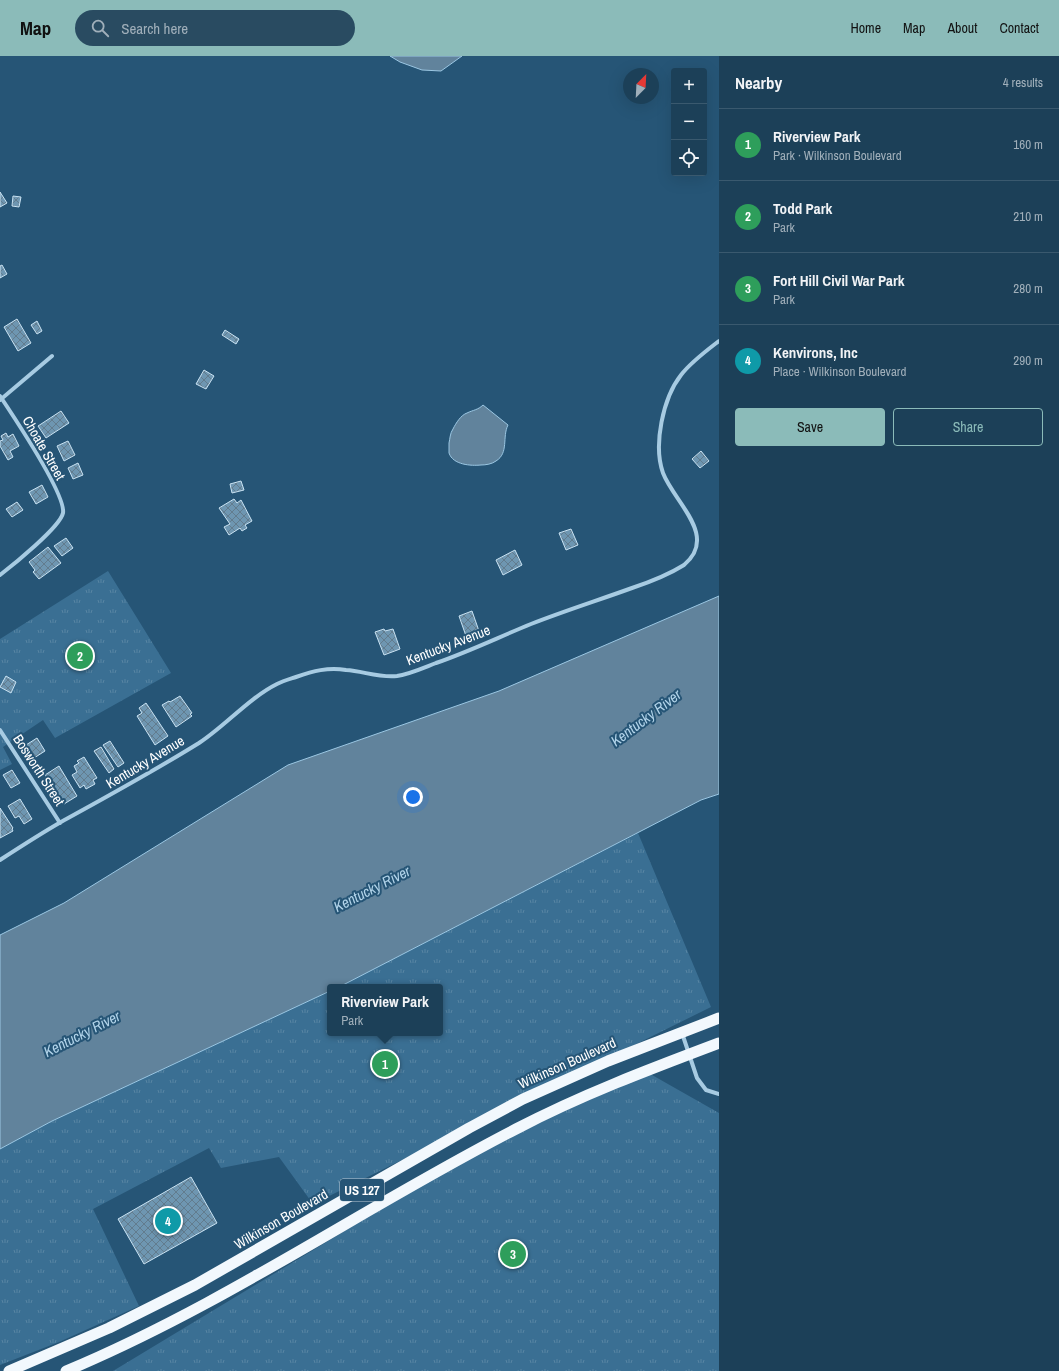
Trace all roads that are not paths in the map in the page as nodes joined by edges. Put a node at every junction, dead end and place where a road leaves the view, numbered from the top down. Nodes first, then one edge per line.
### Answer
1 (719, 341) edge
2 (52, 356) dead end
3 (1, 398) edge
4 (0, 574) edge
5 (0, 730) edge
6 (60, 823) junction
7 (0, 860) edge
8 (719, 1018) edge
9 (682, 1032) junction
10 (719, 1043) edge
11 (688, 1054) junction
12 (719, 1094) edge
13 (8, 1371) edge
14 (66, 1371) edge

1 - 6 street, Kentucky Avenue
2 - 3 street
3 - 4 street, Choate Street
5 - 6 street, Bosworth Street
6 - 7 street, Kentucky Avenue
8 - 9 highway, Wilkinson Boulevard / US 127
9 - 11 street
9 - 13 highway, Wilkinson Boulevard / US 127
10 - 11 highway, US 127
11 - 12 street
11 - 14 highway, US 127

